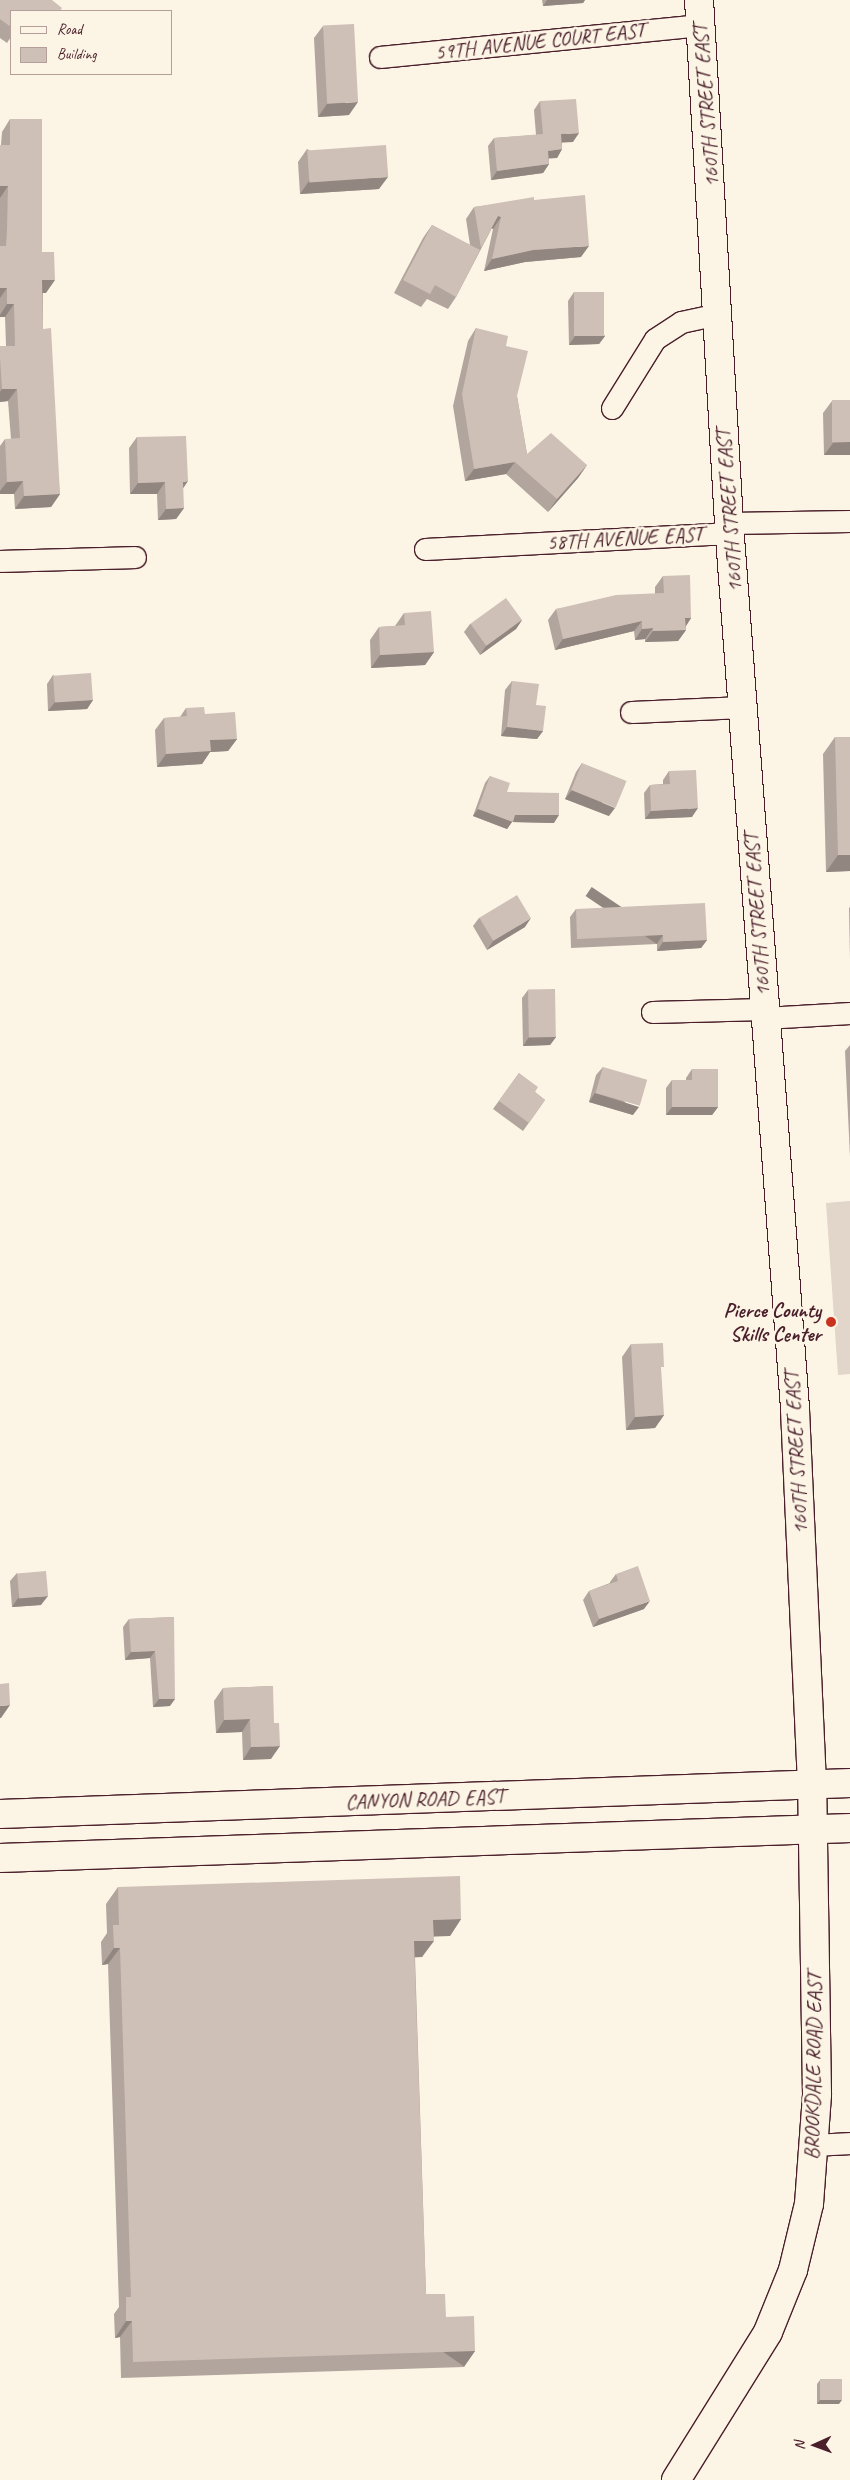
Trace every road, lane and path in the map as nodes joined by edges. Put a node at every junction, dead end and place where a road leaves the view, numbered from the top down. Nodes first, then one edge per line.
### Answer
1 (700, 12) edge
2 (380, 57) dead end
3 (718, 314) junction
4 (612, 408) dead end
5 (850, 521) edge
6 (729, 523) junction
7 (425, 549) dead end
8 (135, 557) dead end
9 (0, 561) edge
10 (743, 707) junction
11 (630, 712) dead end
12 (652, 1012) dead end
13 (764, 1013) junction
14 (850, 1013) edge
15 (850, 1783) edge
16 (812, 1784) junction
17 (0, 1814) edge
18 (850, 1828) edge
19 (813, 1829) junction
20 (0, 1858) edge
21 (850, 2143) edge
22 (814, 2145) junction
23 (676, 2480) edge

1 - 2 street, 59TH AVENUE COURT EAST
1 - 3 main road, 160TH STREET EAST
3 - 4 street
3 - 6 main road, 160TH STREET EAST
5 - 6 street, 58TH AVENUE EAST
6 - 7 street, 58TH AVENUE EAST
6 - 10 main road, 160TH STREET EAST
8 - 9 street
10 - 11 street
10 - 13 main road, 160TH STREET EAST
12 - 13 street
13 - 14 street
13 - 16 main road, 160TH STREET EAST
15 - 16 main road, CANYON ROAD EAST
16 - 17 main road, CANYON ROAD EAST
16 - 19 main road, 160TH STREET EAST
18 - 19 main road, CANYON ROAD EAST
19 - 20 main road, CANYON ROAD EAST
19 - 22 main road, BROOKDALE ROAD EAST
21 - 22 street
22 - 23 main road, BROOKDALE ROAD EAST

